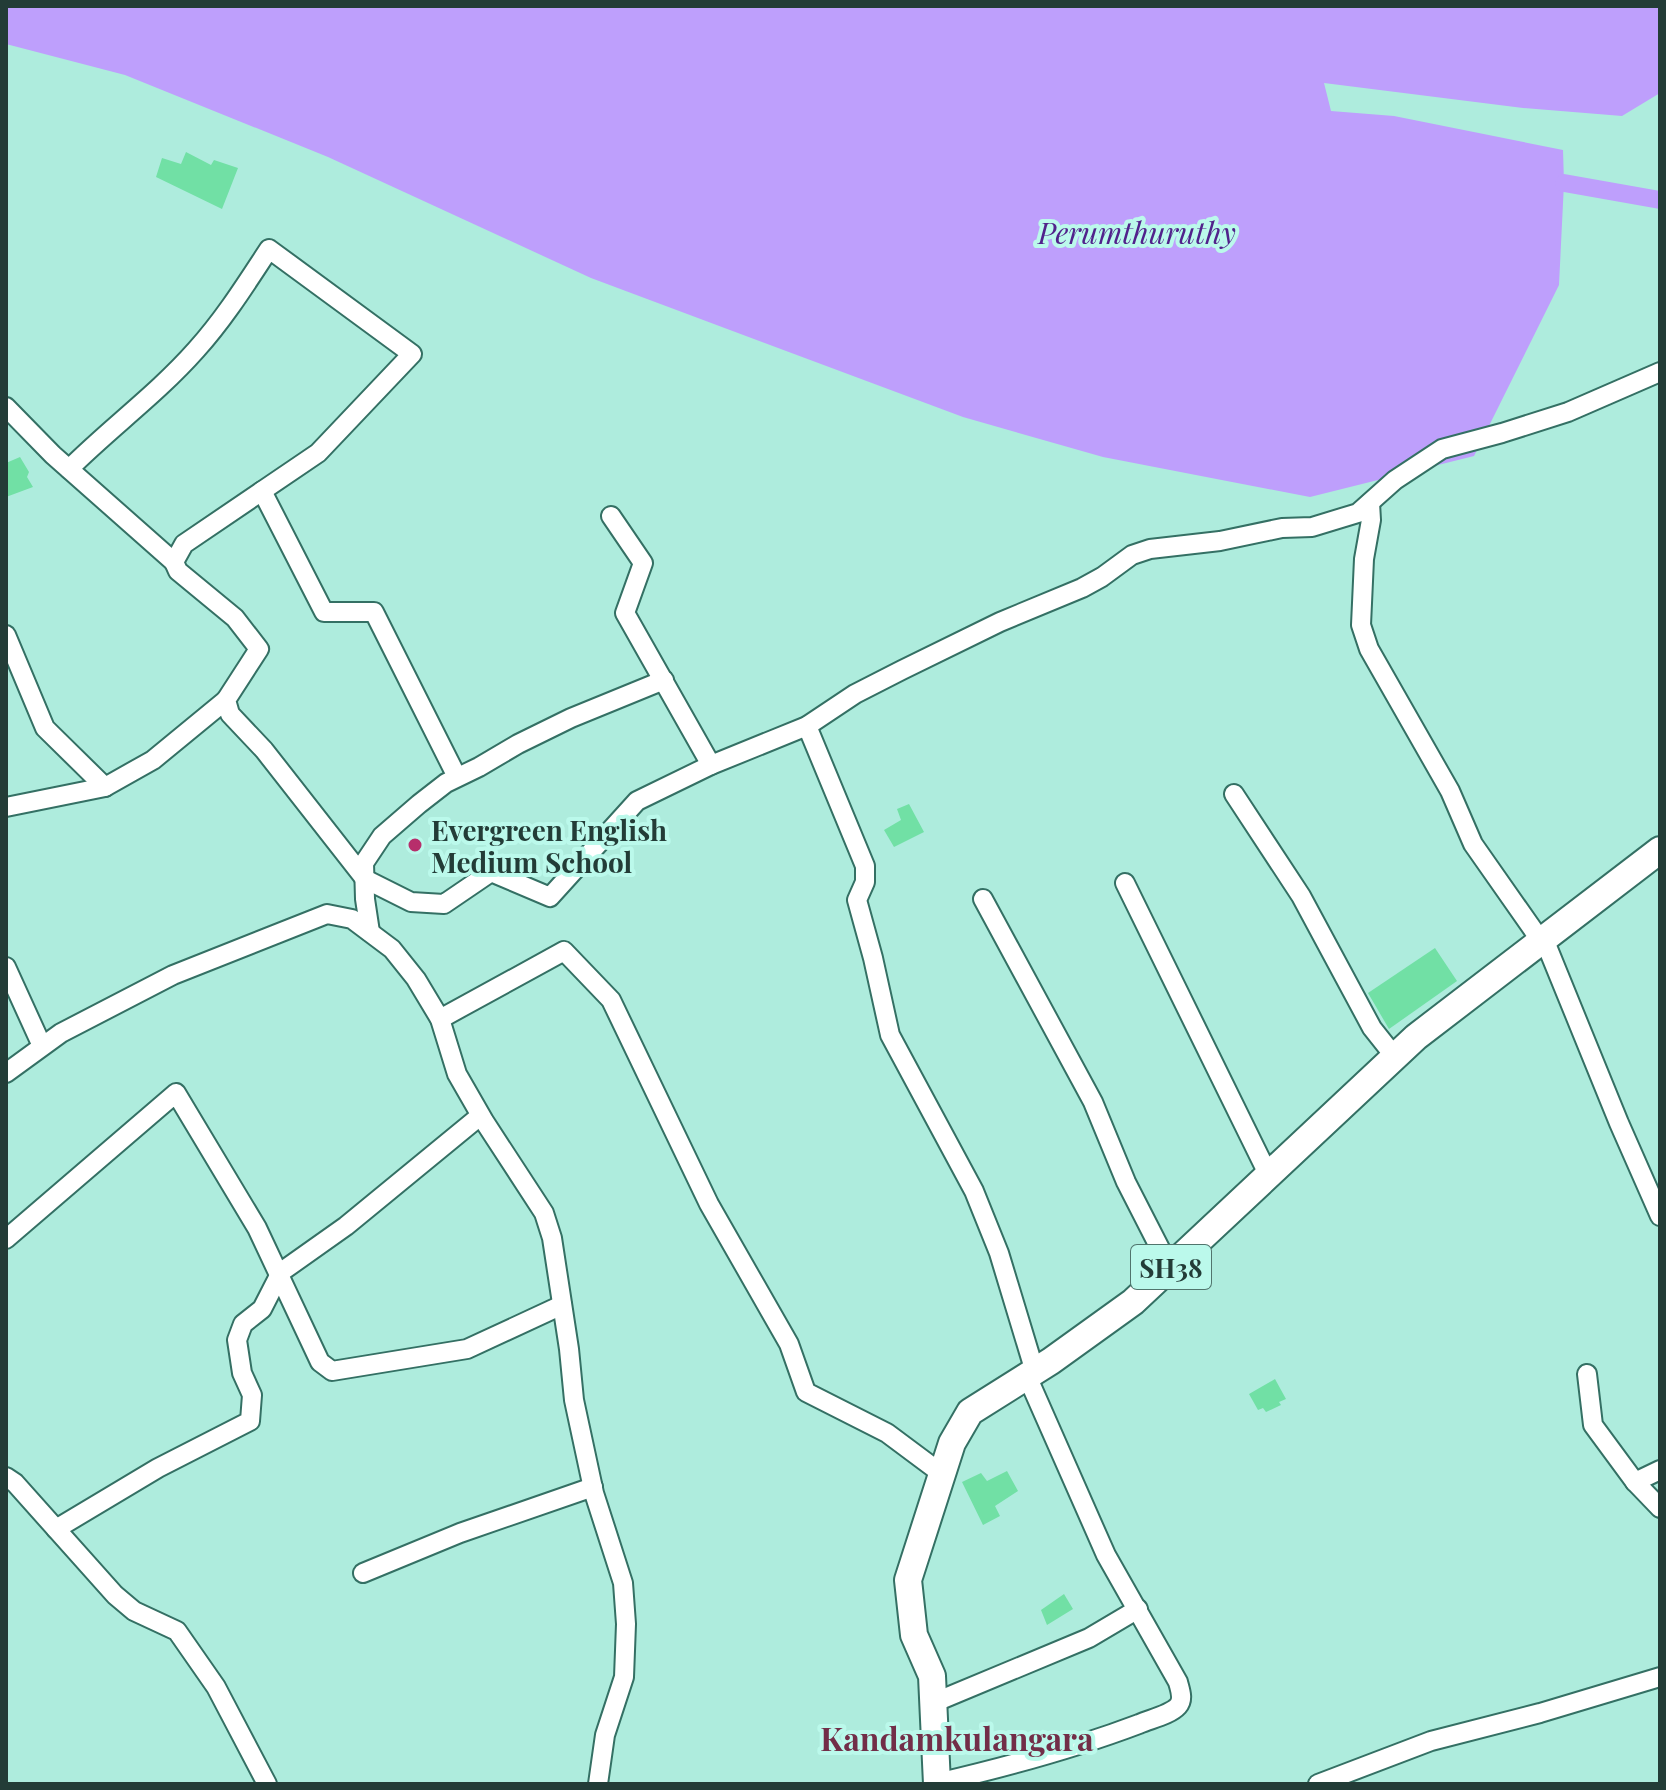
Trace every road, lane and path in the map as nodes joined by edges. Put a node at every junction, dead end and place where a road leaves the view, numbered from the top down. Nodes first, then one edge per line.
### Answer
1 (1660, 372) edge
2 (7, 411) edge
3 (69, 469) junction
4 (262, 491) junction
5 (1370, 503) junction
6 (611, 516) dead end
7 (174, 562) junction
8 (6, 635) edge
9 (664, 680) junction
10 (226, 700) junction
11 (807, 726) junction
12 (711, 765) junction
13 (457, 777) junction
14 (105, 787) junction
15 (1234, 794) dead end
16 (6, 807) edge
17 (1658, 849) edge
18 (365, 879) junction
19 (1125, 883) dead end
20 (983, 899) dead end
21 (370, 932) junction
22 (1543, 940) junction
23 (6, 967) edge
24 (440, 1019) junction
25 (42, 1046) junction
26 (1395, 1057) junction
27 (6, 1073) edge
28 (480, 1116) junction
29 (1269, 1176) junction
30 (1660, 1216) edge
31 (6, 1239) edge
32 (1170, 1268) junction
33 (279, 1275) junction
34 (562, 1305) junction
35 (1031, 1374) junction
36 (1587, 1374) dead end
37 (1660, 1470) edge
38 (942, 1474) junction
39 (6, 1477) edge
40 (1635, 1482) junction
41 (593, 1487) junction
42 (1660, 1508) edge
43 (56, 1529) junction
44 (363, 1573) dead end
45 (1138, 1609) junction
46 (1660, 1677) edge
47 (933, 1703) junction
48 (267, 1784) edge
49 (598, 1784) edge
50 (937, 1784) edge
51 (1318, 1784) edge

1 - 5 street
2 - 3 street
3 - 4 street
3 - 7 street
4 - 7 street
4 - 13 street
5 - 11 street
5 - 22 street
6 - 9 street
7 - 10 street
8 - 14 street
9 - 12 street
9 - 13 street
10 - 14 street
10 - 18 street
11 - 12 street
11 - 35 street
12 - 18 street
13 - 18 street
14 - 16 street
15 - 26 street
17 - 22 main road, SH38
18 - 21 street
19 - 29 street
20 - 32 street
21 - 24 street
21 - 25 street
22 - 26 main road, SH38
22 - 30 street
23 - 25 street
24 - 28 street
24 - 38 street
25 - 27 street
26 - 29 main road, SH38
28 - 33 street
28 - 34 street
29 - 32 main road, SH38
31 - 33 street
32 - 35 main road, SH38
33 - 34 street
33 - 43 street
34 - 41 street
35 - 38 main road, SH38
35 - 45 street
36 - 40 street
37 - 40 street
38 - 47 main road, SH38
39 - 43 street
40 - 42 street
41 - 44 street
41 - 49 street
43 - 48 street
45 - 47 street
45 - 50 street
46 - 51 street
47 - 50 main road, SH38

